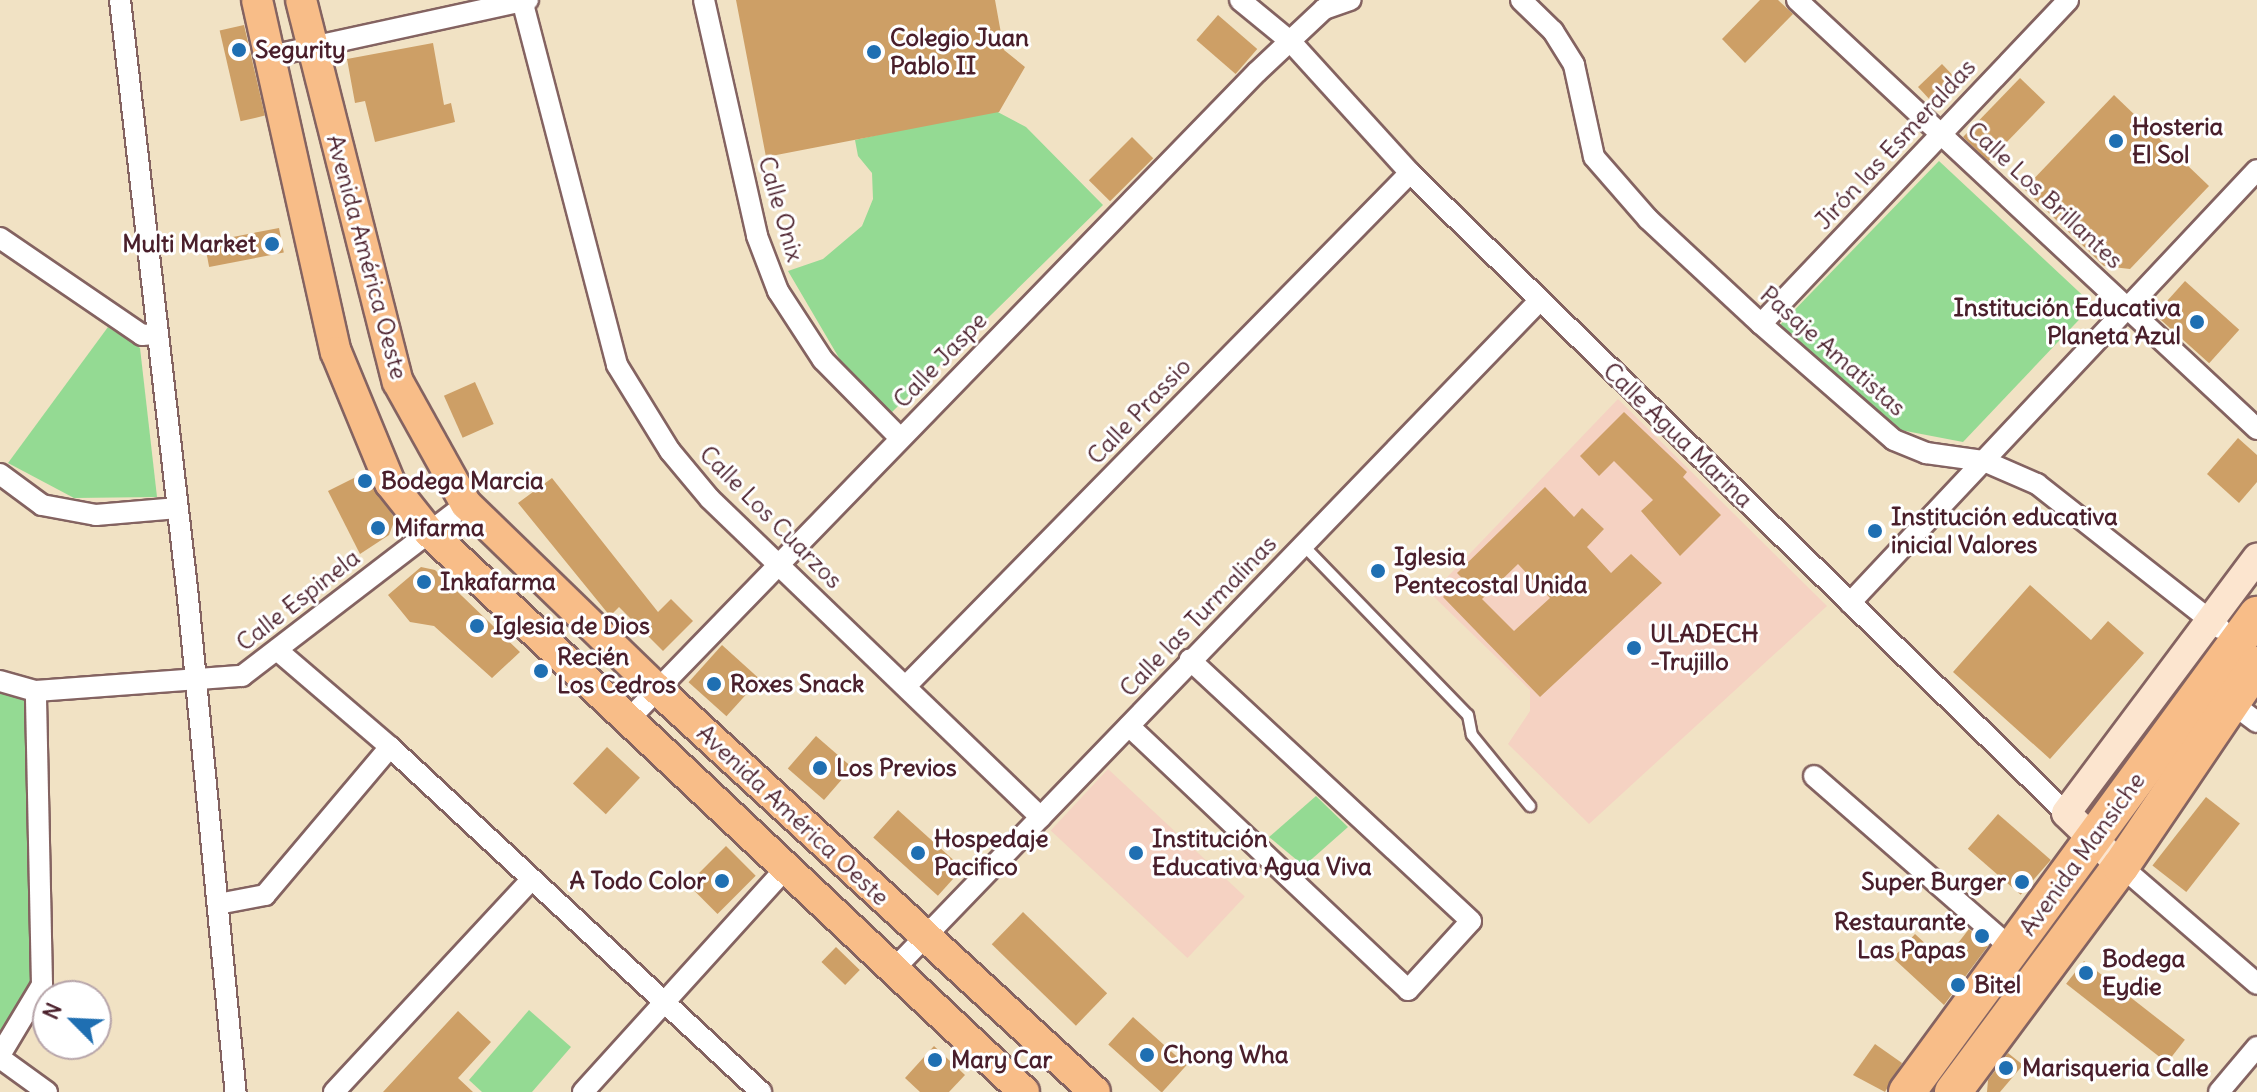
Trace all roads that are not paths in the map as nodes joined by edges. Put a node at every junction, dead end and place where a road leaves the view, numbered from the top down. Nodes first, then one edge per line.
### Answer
1 (120, 0) edge
2 (257, 0) edge
3 (301, 0) edge
4 (524, 0) edge
5 (704, 0) edge
6 (1240, 0) edge
7 (1350, 0) edge
8 (1521, 0) edge
9 (1797, 0) edge
10 (2068, 0) edge
11 (1290, 41) junction
12 (313, 49) junction
13 (271, 56) junction
14 (1941, 134) junction
15 (2257, 170) edge
16 (1410, 173) junction
17 (0, 238) edge
18 (1540, 300) junction
19 (2128, 308) junction
20 (1761, 324) junction
21 (158, 334) junction
22 (2257, 429) edge
23 (900, 438) junction
24 (1984, 461) junction
25 (0, 474) edge
26 (466, 504) junction
27 (178, 508) junction
28 (429, 532) junction
29 (1302, 544) junction
30 (2257, 558) edge
31 (778, 564) junction
32 (1850, 603) junction
33 (2207, 619) junction
34 (2252, 644) edge
35 (277, 650) junction
36 (1190, 660) junction
37 (0, 681) edge
38 (197, 681) junction
39 (906, 686) junction
40 (657, 689) junction
41 (36, 691) junction
42 (2241, 708) edge
43 (630, 718) junction
44 (1129, 726) junction
45 (390, 747) junction
46 (1814, 776) dead end
47 (1530, 806) dead end
48 (2066, 813) junction
49 (1041, 817) junction
50 (2093, 840) junction
51 (2121, 866) junction
52 (787, 867) junction
53 (531, 880) junction
54 (218, 904) junction
55 (925, 937) junction
56 (2012, 949) junction
57 (894, 969) junction
58 (2257, 984) edge
59 (662, 1004) junction
60 (2257, 1047) edge
61 (0, 1056) edge
62 (1915, 1080) edge
63 (47, 1092) edge
64 (236, 1092) edge
65 (334, 1092) edge
66 (583, 1092) edge
67 (761, 1092) edge
68 (1024, 1092) edge
69 (1095, 1092) edge
70 (1952, 1092) edge
71 (2219, 1092) edge

1 - 21 street
2 - 13 main road, Avenida América Oeste
3 - 12 main road, Avenida América Oeste
4 - 12 street
4 - 31 street, Calle Los Cuarzos
5 - 23 street, Calle Onix
6 - 11 street, Calle Agua Marina
7 - 11 street, Calle Jaspe
8 - 20 street, Pasaje Amatistas
9 - 14 street, Calle Los Brillantes
10 - 14 street, Jirón las Esmeraldas
11 - 16 street, Calle Agua Marina
11 - 23 street, Calle Jaspe
12 - 13 street
12 - 26 main road, Avenida América Oeste
13 - 28 main road, Avenida América Oeste
14 - 19 street, Calle Los Brillantes
14 - 20 street, Jirón las Esmeraldas
15 - 19 street
16 - 18 street, Calle Agua Marina
16 - 39 street, Calle Prassio
17 - 21 street
18 - 29 street, Calle las Turmalinas
18 - 32 street, Calle Agua Marina
19 - 22 street, Calle Los Brillantes
19 - 24 street
20 - 24 street, Pasaje Amatistas
21 - 27 street
23 - 31 street, Calle Jaspe
24 - 32 street
24 - 33 street, Pasaje Amatistas
25 - 27 street
26 - 28 street, Calle Espinela
26 - 40 main road, Avenida América Oeste
27 - 38 street
28 - 35 street, Calle Espinela
28 - 43 main road, Avenida América Oeste
29 - 36 street, Calle las Turmalinas
29 - 47 lane
30 - 33 street, Avenida Mansiche
31 - 39 street, Calle Los Cuarzos
31 - 40 street, Calle Jaspe
32 - 48 street, Calle Agua Marina
33 - 34 street, Pasaje Amatistas
33 - 48 street, Avenida Mansiche
34 - 42 highway, Avenida Mansiche
35 - 38 street, Calle Espinela
35 - 45 street
36 - 44 street, Calle las Turmalinas
36 - 44 street
37 - 41 street, Calle Espinela
38 - 41 street, Calle Espinela
38 - 54 street
39 - 49 street, Calle Los Cuarzos
40 - 43 street, Calle Jaspe
40 - 55 main road, Avenida América Oeste
41 - 61 street
42 - 50 highway, Avenida Mansiche
42 - 51 highway, Avenida Mansiche
43 - 52 main road, Avenida América Oeste
44 - 49 street, Calle las Turmalinas
45 - 53 street
45 - 54 street
46 - 56 street
48 - 50 street, Calle Agua Marina
49 - 55 street, Calle las Turmalinas
50 - 51 street, Calle Agua Marina
50 - 56 highway, Avenida Mansiche
51 - 58 street
51 - 70 highway, Avenida Mansiche
52 - 57 main road, Avenida América Oeste
52 - 59 street
53 - 59 street
53 - 65 street
54 - 64 street
55 - 57 street, Calle las Turmalinas
55 - 69 main road, Avenida América Oeste
56 - 62 highway, Avenida Mansiche
57 - 68 main road, Avenida América Oeste
59 - 66 street
59 - 67 street
60 - 71 street
61 - 63 street
62 - 70 street

